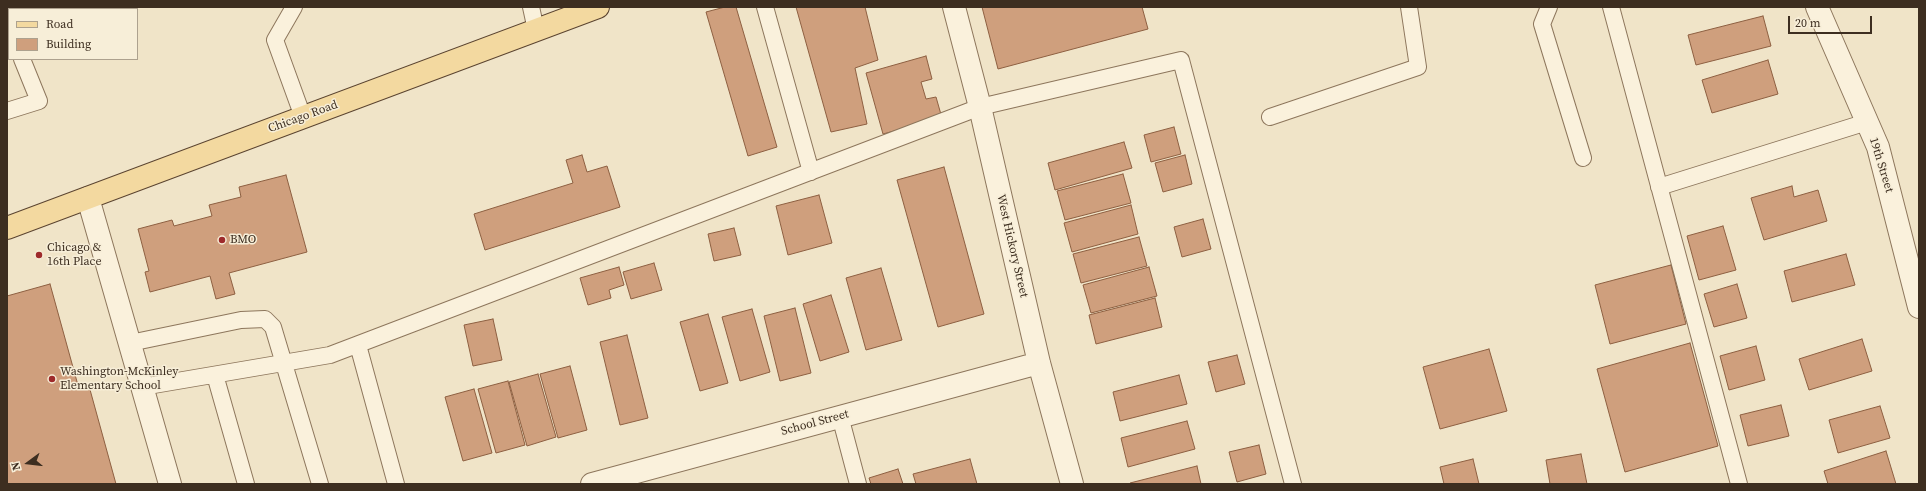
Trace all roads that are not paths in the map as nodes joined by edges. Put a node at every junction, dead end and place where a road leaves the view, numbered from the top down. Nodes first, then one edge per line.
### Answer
1 (294, 7) edge
2 (530, 7) edge
3 (598, 7) edge
4 (765, 7) edge
5 (954, 7) edge
6 (1409, 7) edge
7 (1549, 7) edge
8 (1611, 7) edge
9 (1817, 7) edge
10 (536, 30) junction
11 (22, 60) edge
12 (980, 107) junction
13 (7, 111) edge
14 (303, 117) junction
15 (1270, 117) dead end
16 (1867, 122) junction
17 (1583, 158) dead end
18 (811, 172) junction
19 (1659, 187) junction
20 (88, 198) junction
21 (7, 228) edge
22 (1919, 306) edge
23 (130, 343) junction
24 (358, 345) junction
25 (283, 363) junction
26 (1039, 363) junction
27 (215, 375) junction
28 (142, 387) junction
29 (840, 416) junction
30 (170, 484) edge
31 (246, 484) edge
32 (320, 484) edge
33 (396, 484) edge
34 (592, 484) edge
35 (858, 484) edge
36 (1072, 484) edge
37 (1293, 484) edge
38 (1739, 484) edge

1 - 14 lane
2 - 10 lane
3 - 10 main road, Chicago Road
4 - 18 lane
5 - 12 street, West Hickory Street
6 - 15 lane
7 - 17 lane
8 - 19 lane
9 - 16 street, 19th Street
10 - 14 main road, Chicago Road
11 - 13 lane
12 - 18 lane
12 - 26 street, West Hickory Street
12 - 37 lane
14 - 20 main road, Chicago Road
16 - 19 lane
16 - 22 street, 19th Street
18 - 24 lane
19 - 38 lane
20 - 21 main road, Chicago Road
20 - 23 street
23 - 25 lane
23 - 28 street
24 - 25 lane
24 - 33 lane
25 - 27 lane
25 - 32 lane
26 - 29 street, School Street
26 - 36 street, West Hickory Street
27 - 28 lane
27 - 31 lane
28 - 30 street
29 - 34 street, School Street
29 - 35 lane

